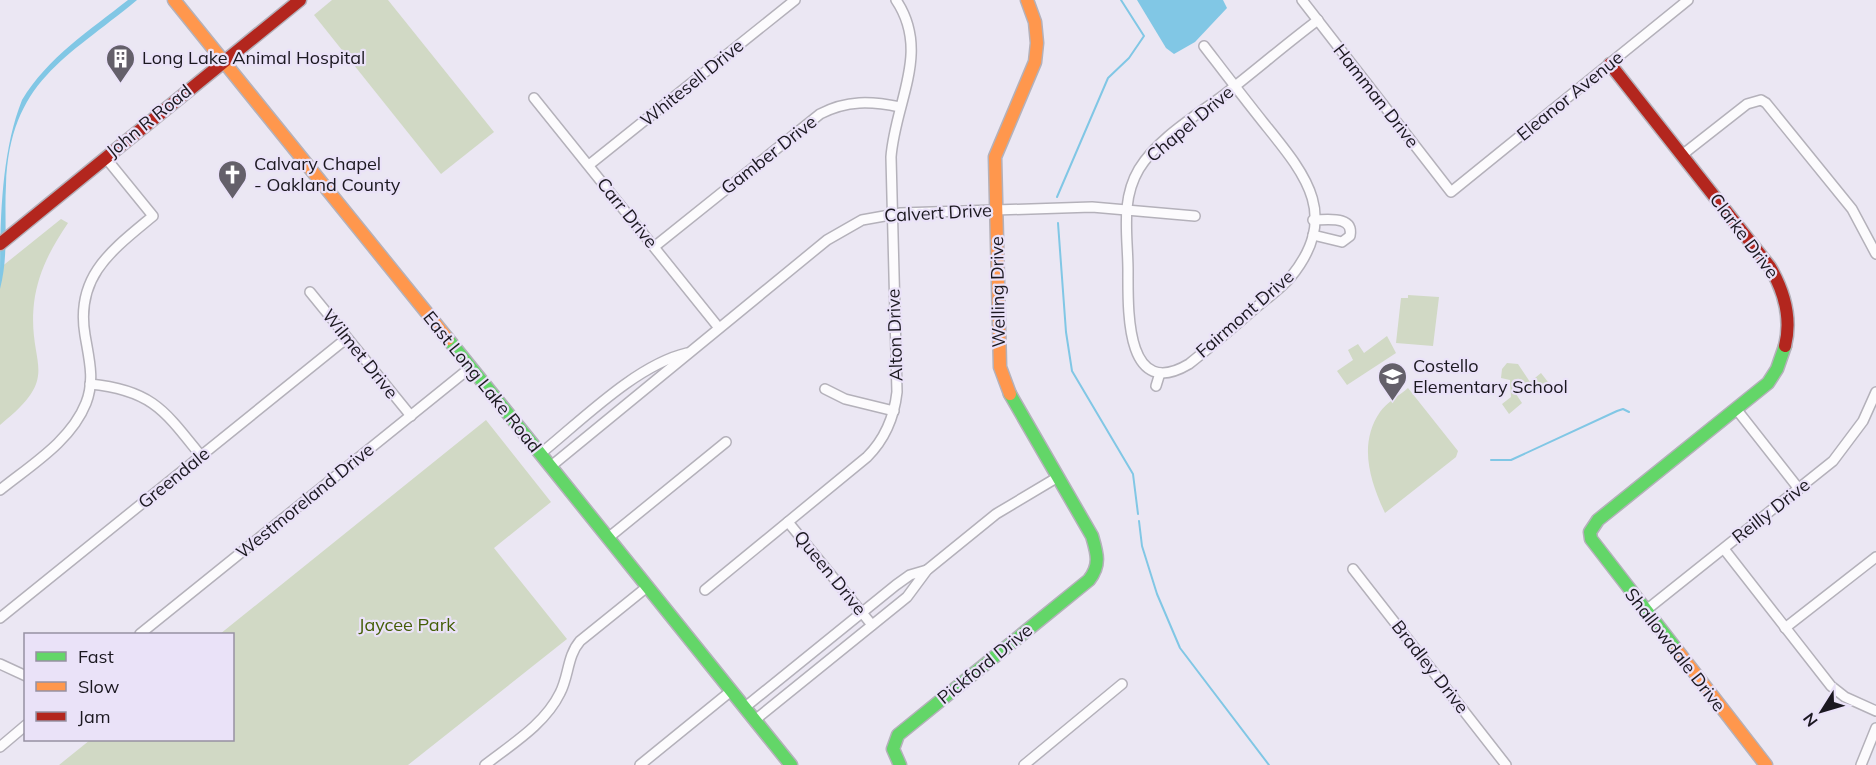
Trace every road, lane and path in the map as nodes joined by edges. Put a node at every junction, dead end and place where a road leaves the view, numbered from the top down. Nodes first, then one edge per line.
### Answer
1 (174, 0) edge
2 (300, 0) edge
3 (795, 0) edge
4 (896, 0) edge
5 (1027, 0) edge
6 (1302, 0) edge
7 (1688, 0) edge
8 (1318, 21) junction
9 (1204, 46) dead end
10 (223, 62) junction
11 (1610, 64) junction
12 (1235, 86) junction
13 (534, 98) dead end
14 (900, 107) junction
15 (1682, 155) junction
16 (105, 157) junction
17 (589, 165) junction
18 (1451, 192) joint
19 (1126, 209) junction
20 (995, 210) junction
21 (891, 213) junction
22 (1195, 216) dead end
23 (1313, 220) junction
24 (1313, 235) junction
25 (0, 244) edge
26 (654, 247) junction
27 (1876, 254) edge
28 (310, 292) dead end
29 (719, 328) junction
30 (347, 338) junction
31 (687, 353) junction
32 (471, 368) junction
33 (1160, 373) junction
34 (90, 384) junction
35 (1156, 386) dead end
36 (825, 389) dead end
37 (1876, 392) edge
38 (606, 401) junction
39 (1737, 410) junction
40 (894, 411) junction
41 (1872, 412) edge
42 (616, 413) junction
43 (411, 416) junction
44 (726, 442) dead end
45 (540, 454) junction
46 (201, 456) junction
47 (550, 467) junction
48 (1058, 477) junction
49 (0, 489) edge
50 (1799, 489) junction
51 (788, 522) junction
52 (1590, 532) joint
53 (608, 538) junction
54 (1724, 549) junction
55 (1876, 557) edge
56 (1353, 569) dead end
57 (927, 570) junction
58 (1096, 571) joint
59 (647, 587) junction
60 (705, 590) dead end
61 (1645, 611) junction
62 (861, 612) junction
63 (0, 618) edge
64 (872, 625) junction
65 (1785, 628) junction
66 (141, 633) edge
67 (811, 654) junction
68 (0, 664) edge
69 (821, 666) junction
70 (24, 675) edge
71 (1122, 684) dead end
72 (731, 691) junction
73 (744, 708) junction
74 (1876, 711) edge
75 (755, 720) junction
76 (24, 727) edge
77 (1876, 728) edge
78 (0, 747) edge
79 (485, 765) edge
80 (640, 765) edge
81 (791, 765) edge
82 (900, 765) edge
83 (1024, 765) edge
84 (1506, 765) edge
85 (1766, 765) edge
86 (1861, 765) edge

1 - 10 street, East Long Lake Road
2 - 10 street, John R Road
3 - 17 street, Whitesell Drive
4 - 14 street, Alton Drive
5 - 20 street, Welling Drive
6 - 8 street, Hamman Drive
7 - 11 street, Eleanor Avenue
8 - 12 street, Chapel Drive
8 - 18 street, Hamman Drive
9 - 12 street, Fairmont Drive
10 - 16 street, John R Road
10 - 32 street, East Long Lake Road
11 - 15 street, Clarke Drive
11 - 18 street, Eleanor Avenue
12 - 19 street, Chapel Drive
12 - 23 street, Fairmont Drive
13 - 17 street, Carr Drive
14 - 21 street, Alton Drive
14 - 26 street, Gamber Drive
15 - 27 street
15 - 39 street, Clarke Drive
16 - 25 street, John R Road
16 - 34 street
17 - 26 street, Carr Drive
19 - 20 street, Calvert Drive
19 - 22 street, Calvert Drive
19 - 33 street, Chapel Drive
20 - 21 street, Calvert Drive
20 - 48 street, Welling Drive
21 - 29 street, Calvert Drive
21 - 40 street, Alton Drive
23 - 24 street, Fairmont Drive
23 - 24 street
24 - 33 street, Fairmont Drive
26 - 29 street, Carr Drive
28 - 30 street, Wilmet Drive
29 - 31 street, Calvert Drive
30 - 43 street, Wilmet Drive
30 - 46 street, Greendale
31 - 38 street, Calvert Drive
31 - 42 street, Calvert Drive
32 - 43 street, Westmoreland Drive
32 - 45 street, East Long Lake Road
33 - 35 street
34 - 46 street
34 - 49 street
36 - 40 street
37 - 41 street, Reilly Drive
38 - 42 street
38 - 45 street, Calvert Drive
39 - 50 street
39 - 52 street, Clarke Drive
40 - 51 street, Alton Drive
41 - 50 street, Reilly Drive
42 - 47 street, Calvert Drive
43 - 66 street, Westmoreland Drive
44 - 53 street
45 - 47 street, East Long Lake Road
46 - 63 street, Greendale
47 - 53 street, East Long Lake Road
48 - 57 street
48 - 58 street, Welling Drive
50 - 54 street, Reilly Drive
51 - 60 street, Alton Drive
51 - 62 street, Queen Drive
52 - 61 street, Shallowdale Drive
53 - 59 street, East Long Lake Road
54 - 61 street, Reilly Drive
54 - 65 street
55 - 65 street
56 - 84 street, Bradley Drive
57 - 62 street
57 - 64 street
58 - 82 street, Pickford Drive
59 - 72 street, East Long Lake Road
59 - 79 street
61 - 85 street, Shallowdale Drive
62 - 64 street, Queen Drive
62 - 67 street
64 - 69 street
65 - 74 street
67 - 69 street
67 - 73 street
68 - 70 street
69 - 75 street
71 - 83 street
72 - 73 street, East Long Lake Road
72 - 80 street
73 - 75 street, East Long Lake Road
75 - 81 street, East Long Lake Road
76 - 78 street
77 - 86 street

